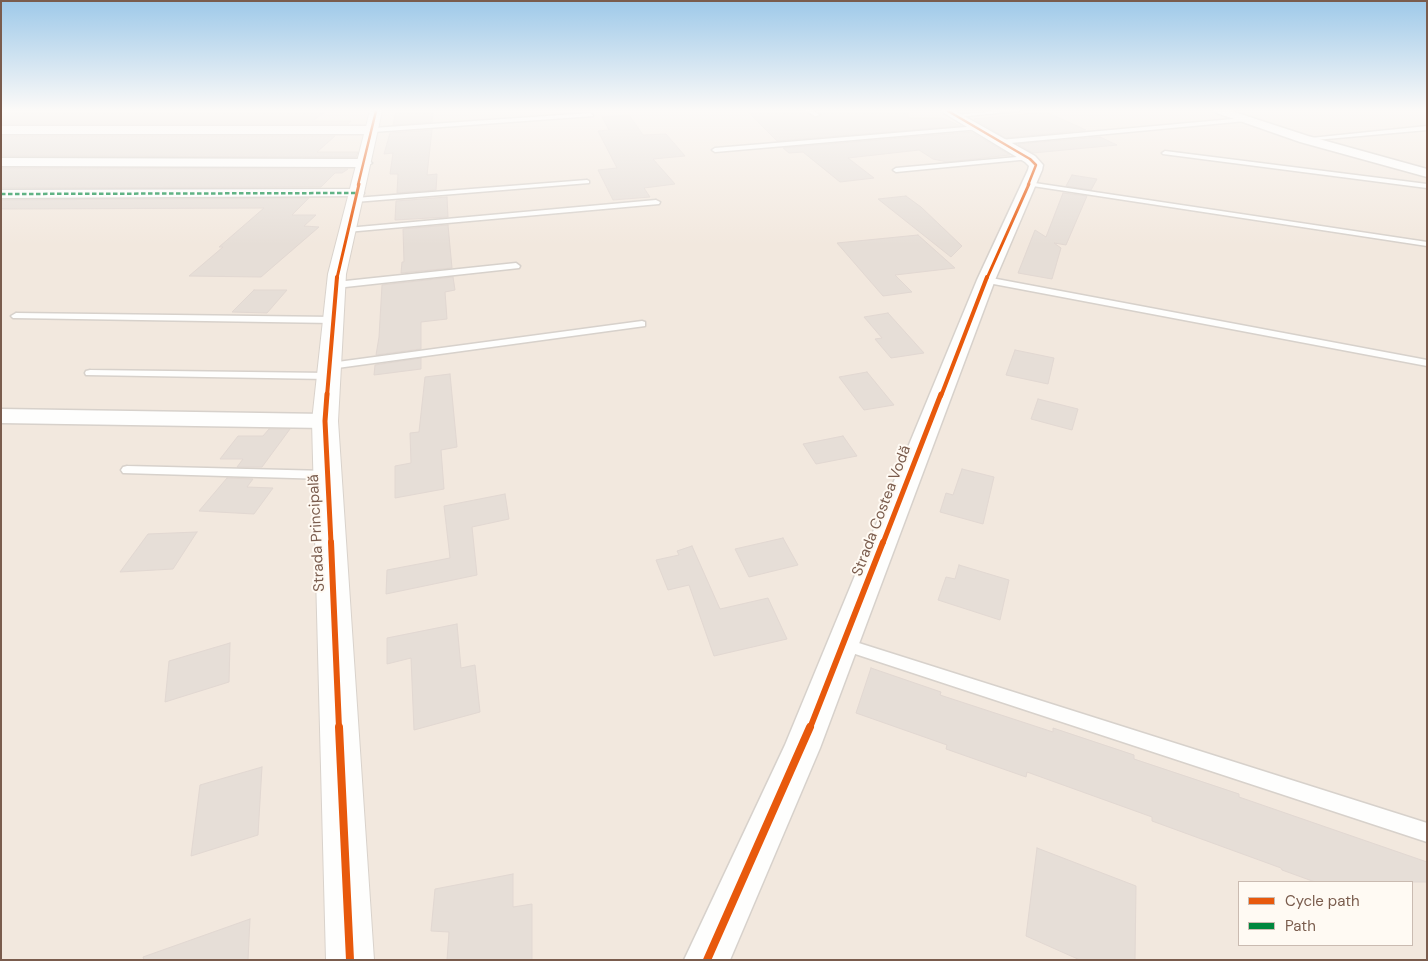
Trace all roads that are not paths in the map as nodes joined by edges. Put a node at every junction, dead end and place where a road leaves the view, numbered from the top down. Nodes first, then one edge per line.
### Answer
1 (367, 156) edge
2 (1010, 156) edge
3 (1188, 156) edge
4 (1365, 156) edge
5 (1, 162) edge
6 (365, 163) junction
7 (896, 170) dead end
8 (1028, 171) junction
9 (1427, 173) edge
10 (587, 182) dead end
11 (1427, 186) edge
12 (1, 194) edge
13 (356, 197) junction
14 (656, 202) dead end
15 (347, 230) junction
16 (1427, 244) edge
17 (516, 266) dead end
18 (986, 280) junction
19 (336, 285) junction
20 (16, 316) dead end
21 (333, 320) junction
22 (642, 324) dead end
23 (1427, 363) edge
24 (329, 371) junction
25 (90, 373) dead end
26 (1, 416) edge
27 (325, 421) junction
28 (127, 470) dead end
29 (327, 476) junction
30 (843, 644) junction
31 (1427, 832) edge
32 (350, 960) edge
33 (707, 960) edge

1 - 6 street, Strada Principală
2 - 8 street
3 - 11 lane
4 - 9 street
5 - 6 street
6 - 13 street, Strada Principală
7 - 8 lane
8 - 16 lane
8 - 18 street, Strada Costea Vodă
10 - 13 lane
12 - 13 street
13 - 15 street, Strada Principală
14 - 15 lane
15 - 19 street, Strada Principală
17 - 19 lane
18 - 23 lane
18 - 30 street, Strada Costea Vodă
19 - 21 street, Strada Principală
20 - 21 lane
21 - 24 street, Strada Principală
22 - 24 lane
24 - 25 lane
24 - 27 street, Strada Principală
26 - 27 street
27 - 29 street, Strada Principală
28 - 29 lane
29 - 32 street, Strada Principală
30 - 31 lane
30 - 33 street, Strada Costea Vodă

